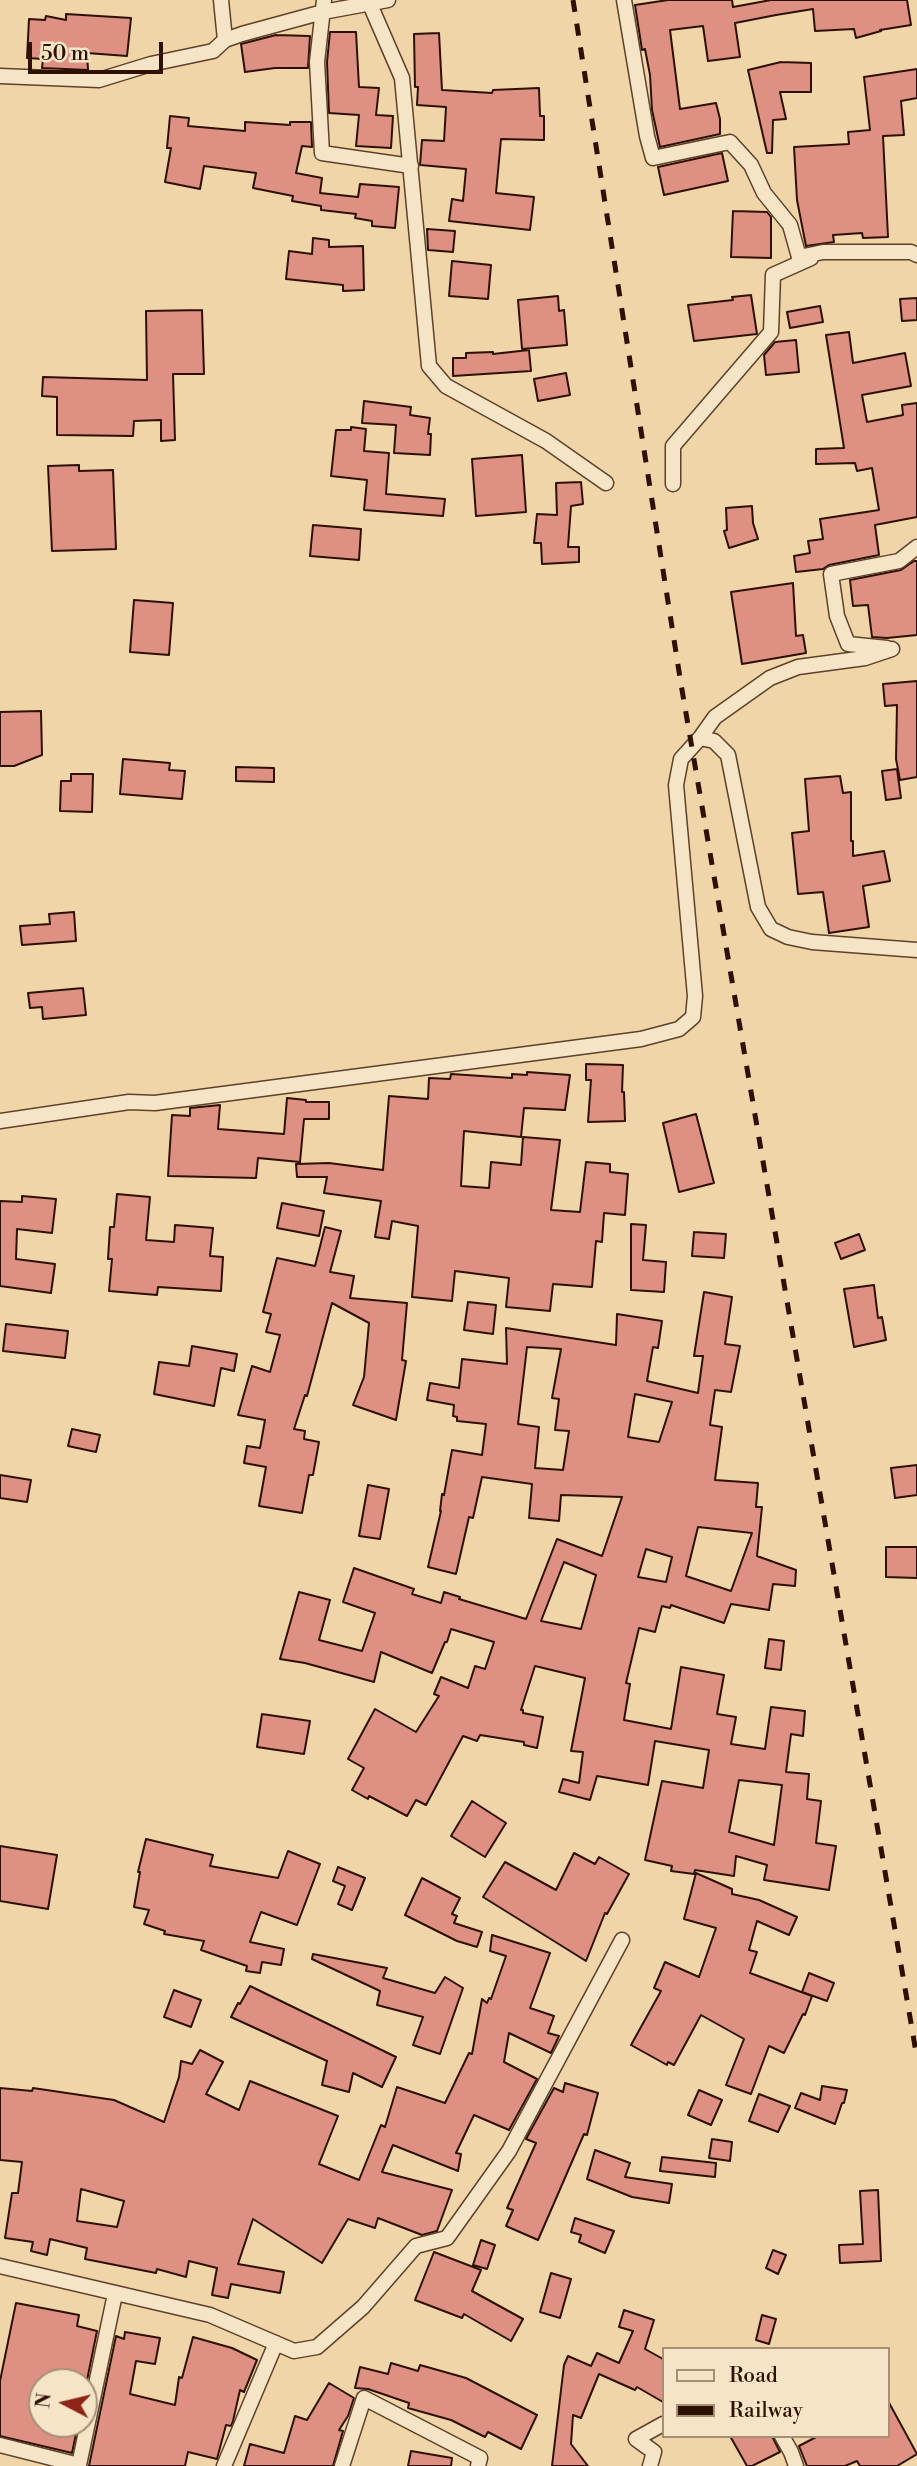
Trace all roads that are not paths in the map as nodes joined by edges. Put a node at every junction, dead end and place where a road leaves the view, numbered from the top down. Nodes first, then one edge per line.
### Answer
1 (221, 0) edge
2 (388, 0) edge
3 (624, 0) edge
4 (369, 2) junction
5 (323, 6) edge
6 (222, 15) junction
7 (242, 34) junction
8 (225, 40) junction
9 (0, 76) edge
10 (411, 166) junction
11 (823, 252) junction
12 (917, 255) edge
13 (606, 483) dead end
14 (673, 484) dead end
15 (917, 547) edge
16 (700, 738) junction
17 (917, 950) edge
18 (0, 1121) edge
19 (622, 1940) dead end
20 (0, 2266) edge
21 (115, 2294) junction
22 (276, 2343) junction
23 (662, 2425) edge
24 (783, 2438) edge
25 (0, 2445) edge
26 (78, 2466) edge
27 (224, 2466) edge
28 (342, 2466) edge
29 (478, 2466) edge
30 (650, 2466) edge
31 (796, 2466) edge

1 - 6 street
2 - 4 street
3 - 11 street
4 - 5 street
4 - 10 street
5 - 7 street
5 - 10 street
6 - 7 street
6 - 8 street
7 - 8 street
8 - 9 street
10 - 13 street
11 - 12 street
11 - 14 street
15 - 16 street
16 - 17 street
16 - 18 street
19 - 22 street
20 - 21 street
21 - 22 street
21 - 26 street
22 - 27 street
23 - 30 street
24 - 31 street
25 - 26 street
28 - 29 street

